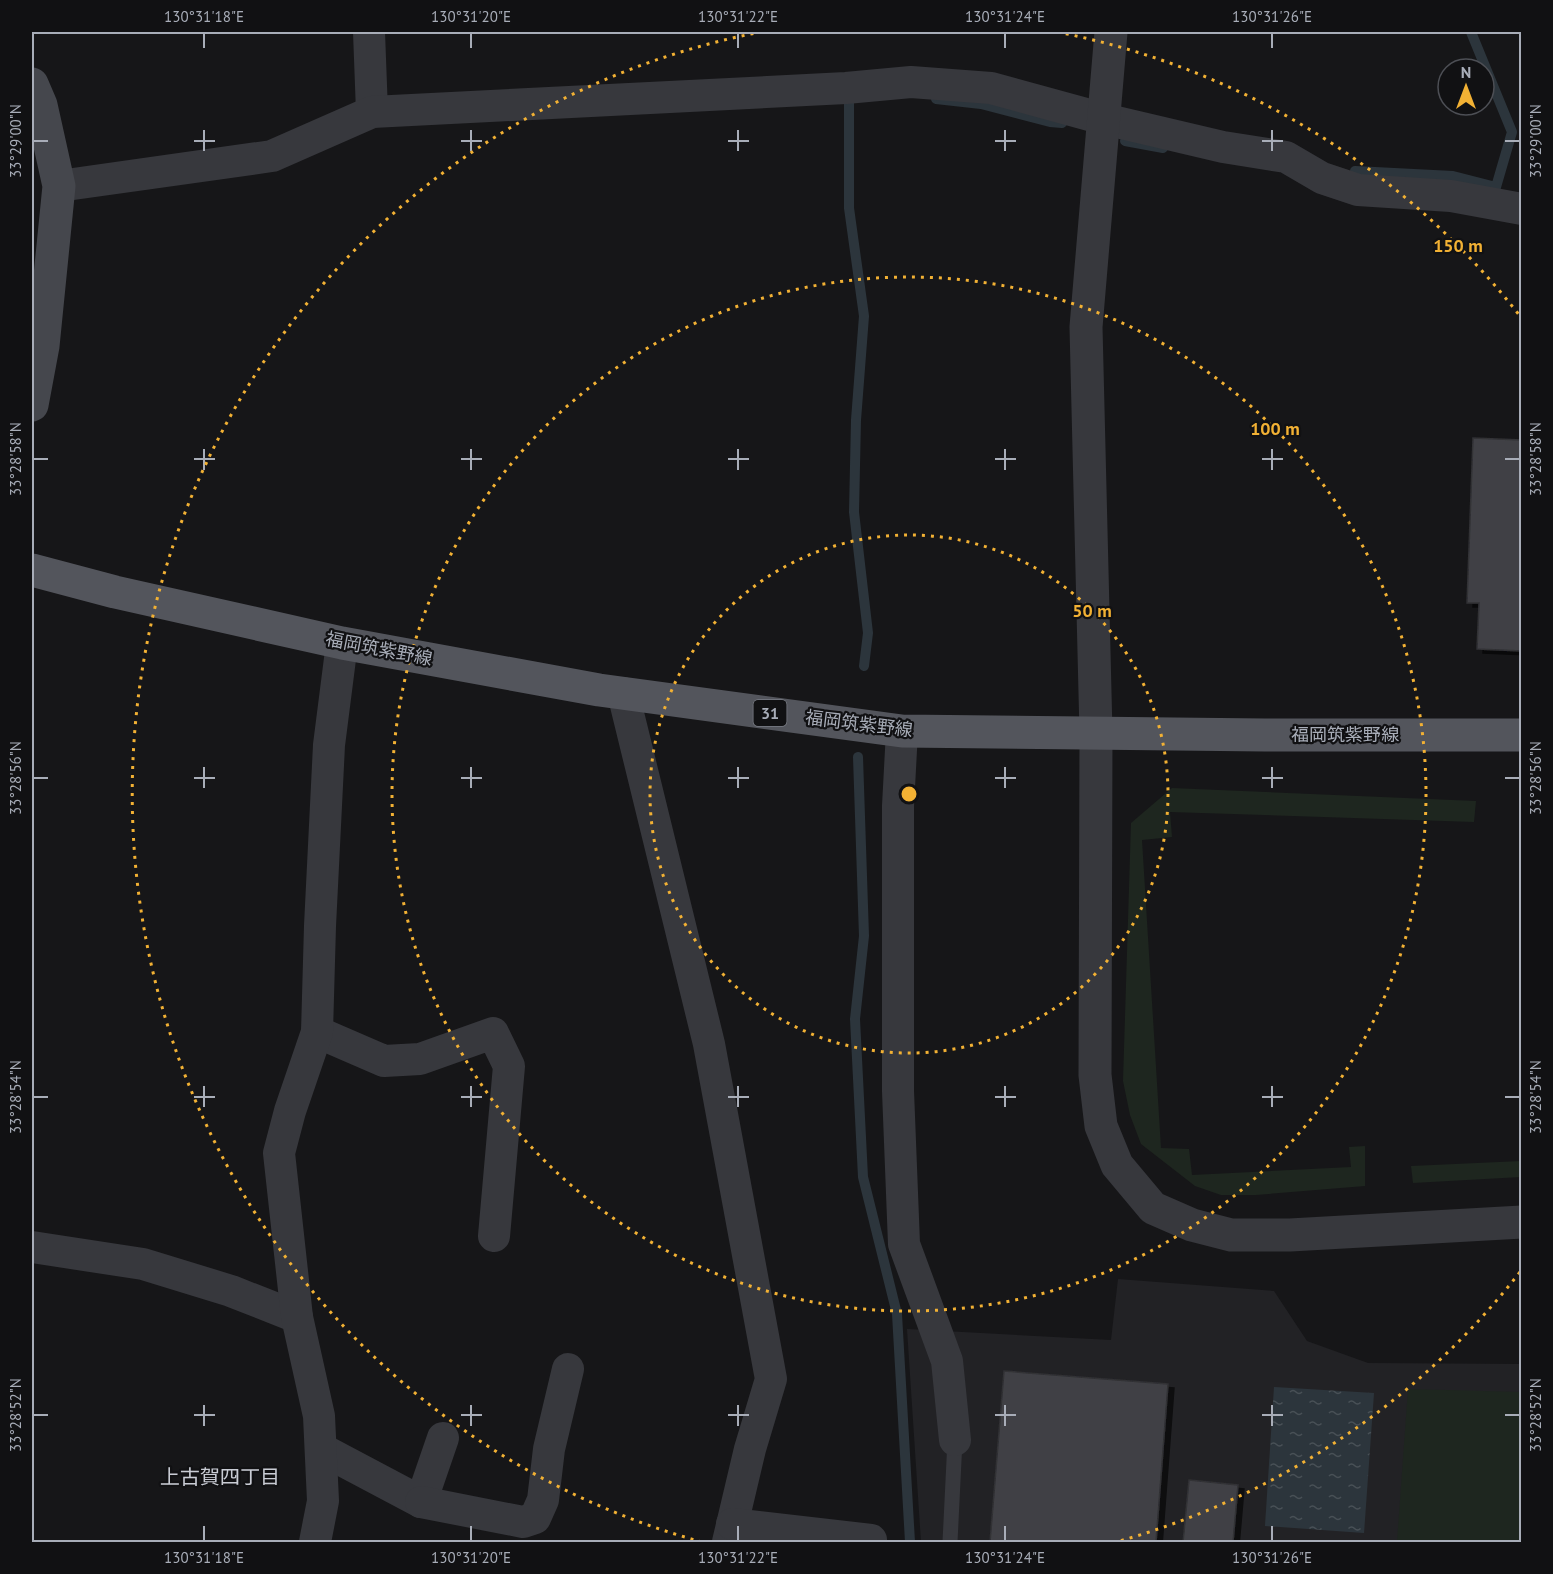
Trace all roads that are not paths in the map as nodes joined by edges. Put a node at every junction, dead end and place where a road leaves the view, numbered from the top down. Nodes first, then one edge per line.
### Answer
1 (369, 32) edge
2 (1111, 32) edge
3 (32, 84) edge
4 (372, 112) junction
5 (1104, 119) junction
6 (59, 186) junction
7 (1521, 209) edge
8 (32, 401) edge
9 (32, 570) edge
10 (342, 643) junction
11 (623, 693) junction
12 (902, 731) junction
13 (1096, 733) junction
14 (1521, 735) edge
15 (317, 1032) junction
16 (1521, 1222) edge
17 (494, 1236) dead end
18 (32, 1247) edge
19 (297, 1317) junction
20 (568, 1369) dead end
21 (443, 1438) dead end
22 (954, 1440) joint
23 (321, 1449) junction
24 (421, 1502) junction
25 (730, 1533) edge
26 (871, 1540) dead end
27 (315, 1542) edge
28 (950, 1542) edge

1 - 4 street
2 - 5 street
3 - 6 main road
4 - 5 street
4 - 6 street
5 - 7 street
5 - 13 street
6 - 8 main road
9 - 10 main road, 福岡筑紫野線 / 31
10 - 11 main road, 福岡筑紫野線 / 31
10 - 15 street
11 - 12 main road, 福岡筑紫野線 / 31
11 - 25 street
12 - 13 main road, 福岡筑紫野線 / 31
12 - 22 street
13 - 14 main road, 福岡筑紫野線 / 31
13 - 16 street
15 - 17 street
15 - 19 street
18 - 19 street
19 - 23 street
20 - 24 street
21 - 24 street
22 - 28 lane
23 - 24 street
23 - 27 street
25 - 26 street

